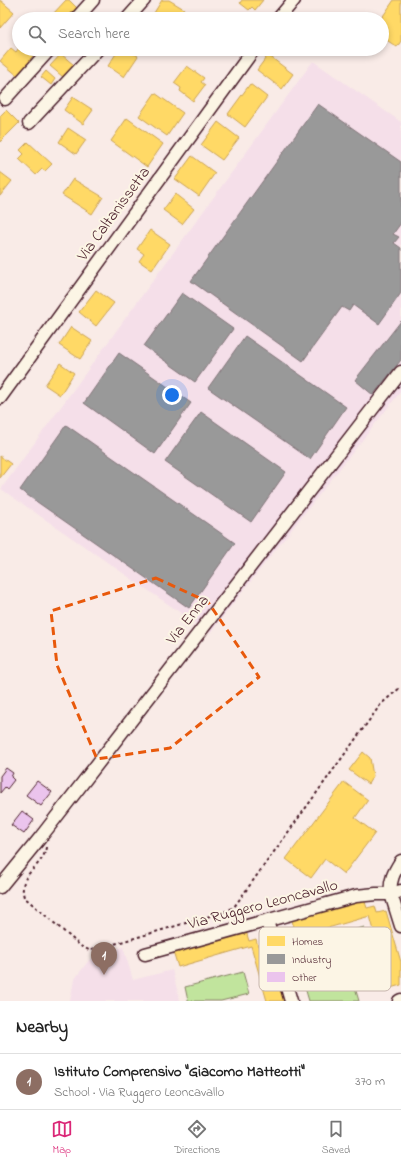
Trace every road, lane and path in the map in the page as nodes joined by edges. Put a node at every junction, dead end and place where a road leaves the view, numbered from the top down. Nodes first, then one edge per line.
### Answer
1 (93, 0) edge
2 (144, 0) edge
3 (294, 0) edge
4 (82, 12) edge
5 (133, 12) edge
6 (284, 12) edge
7 (44, 56) edge
8 (91, 56) edge
9 (249, 56) edge
10 (5, 99) dead end
11 (29, 123) dead end
12 (401, 372) edge
13 (0, 398) edge
14 (401, 687) edge
15 (40, 838) junction
16 (401, 861) edge
17 (0, 887) edge
18 (396, 892) edge
19 (267, 921) junction
20 (401, 926) edge
21 (269, 927) edge
22 (145, 954) dead end
23 (288, 991) edge
24 (291, 1001) edge

1 - 4 street
2 - 5 street
3 - 6 street
7 - 10 street
8 - 11 street
9 - 13 street, Via Caltanissetta
12 - 15 street, Via Enna
14 - 15 path
15 - 17 street, Via Enna
16 - 18 street
18 - 19 street, Via Ruggero Leoncavallo
18 - 20 street
19 - 21 street
19 - 22 street, Via Ruggero Leoncavallo
23 - 24 street

